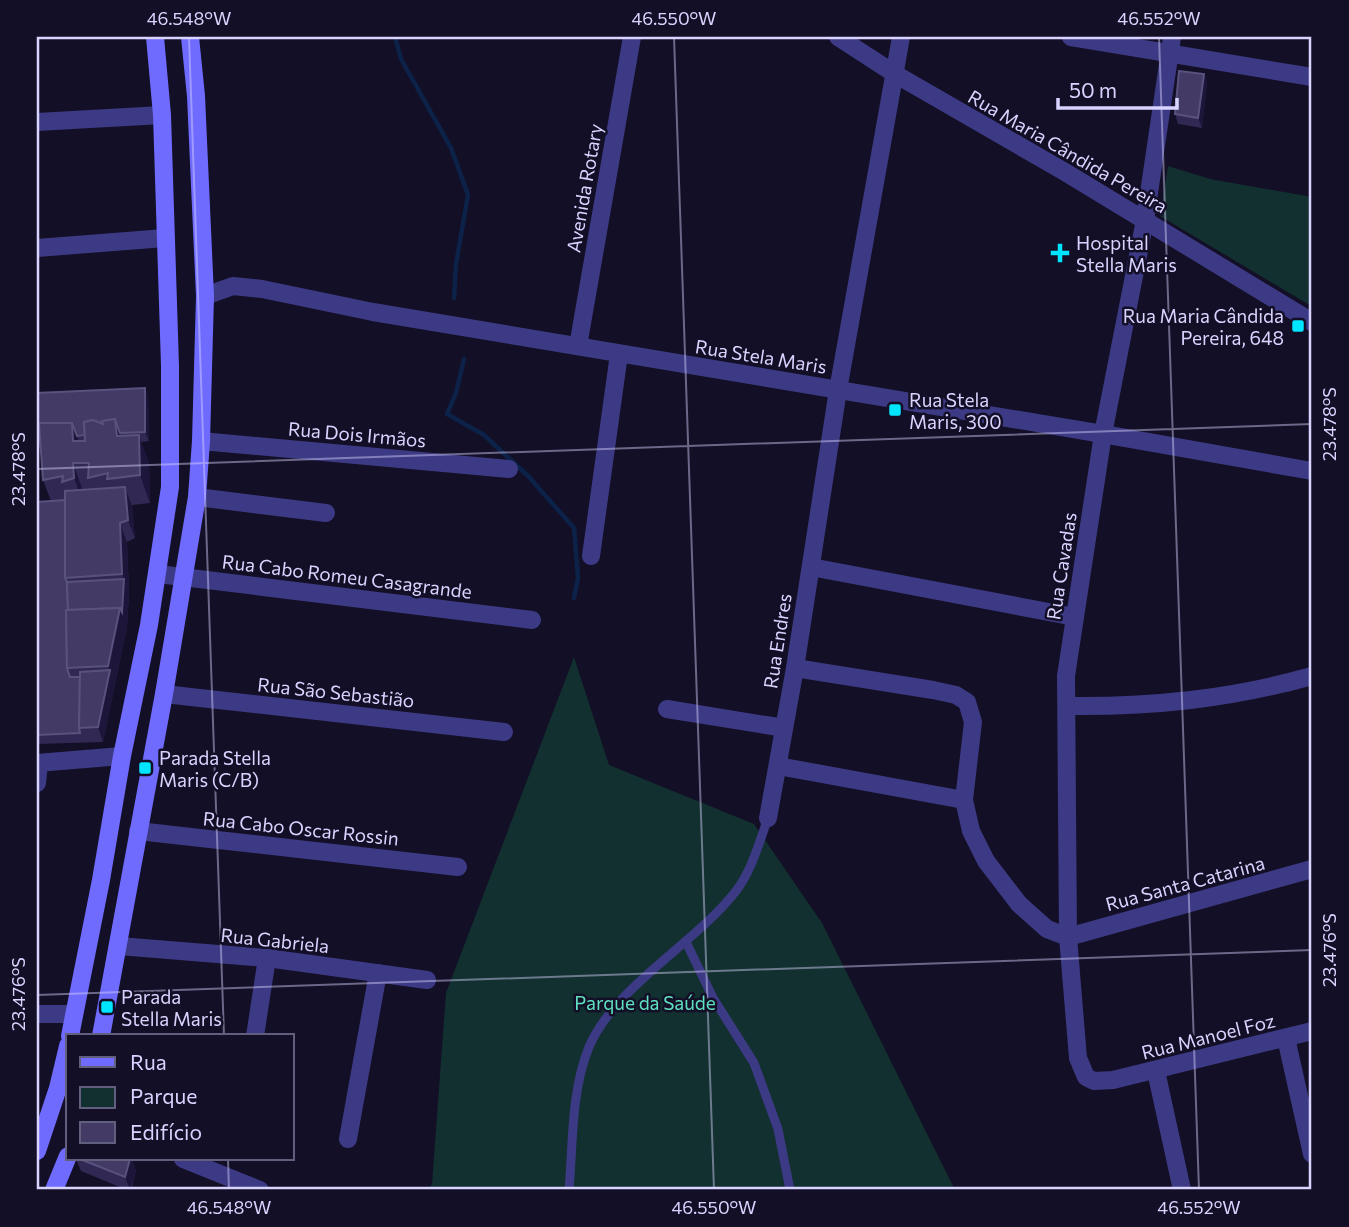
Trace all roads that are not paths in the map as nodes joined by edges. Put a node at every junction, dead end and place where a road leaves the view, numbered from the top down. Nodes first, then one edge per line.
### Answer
1 (155, 37) edge
2 (190, 37) edge
3 (632, 37) edge
4 (838, 37) edge
5 (901, 37) edge
6 (1071, 37) edge
7 (1171, 44) edge
8 (895, 74) junction
9 (1312, 76) edge
10 (162, 115) junction
11 (37, 122) edge
12 (1145, 220) junction
13 (165, 238) junction
14 (37, 248) edge
15 (205, 296) junction
16 (1312, 322) edge
17 (578, 346) junction
18 (620, 354) junction
19 (838, 390) junction
20 (1103, 434) junction
21 (201, 441) junction
22 (509, 469) dead end
23 (1312, 471) edge
24 (197, 497) junction
25 (326, 513) dead end
26 (591, 556) dead end
27 (811, 568) junction
28 (158, 574) junction
29 (182, 577) junction
30 (1075, 617) junction
31 (531, 620) dead end
32 (795, 668) junction
33 (1312, 676) edge
34 (164, 694) junction
35 (1066, 706) junction
36 (667, 709) dead end
37 (784, 728) junction
38 (504, 732) dead end
39 (122, 756) junction
40 (38, 763) edge
41 (778, 766) junction
42 (37, 783) edge
43 (964, 800) junction
44 (768, 818) joint
45 (138, 831) junction
46 (458, 867) dead end
47 (1312, 869) edge
48 (1068, 937) junction
49 (686, 942) junction
50 (119, 946) junction
51 (267, 958) junction
52 (378, 973) junction
53 (426, 980) dead end
54 (37, 1014) edge
55 (74, 1014) junction
56 (1312, 1031) edge
57 (70, 1034) edge
58 (101, 1034) edge
59 (255, 1034) edge
60 (1286, 1038) junction
61 (66, 1054) edge
62 (1156, 1070) junction
63 (1113, 1080) joint
64 (348, 1139) dead end
65 (37, 1151) edge
66 (1312, 1154) edge
67 (66, 1160) edge
68 (185, 1160) edge
69 (54, 1190) edge
70 (260, 1190) edge
71 (569, 1190) edge
72 (790, 1190) edge
73 (1182, 1190) edge

1 - 10 main road
2 - 15 main road
3 - 17 street, Avenida Rotary
4 - 8 street, Rua Maria Cândida Pereira
5 - 8 street, Rua Endres
6 - 7 street
7 - 9 street
7 - 12 street, Rua Cavadas
8 - 12 street, Rua Maria Cândida Pereira
8 - 19 street, Rua Endres
10 - 11 street
10 - 13 main road
12 - 16 street, Rua Maria Cândida Pereira
12 - 20 street, Rua Cavadas
13 - 14 street
13 - 28 main road
15 - 17 street, Rua Stela Maris
15 - 21 main road
17 - 18 street, Rua Stela Maris
18 - 19 street, Rua Stela Maris
18 - 26 street
19 - 20 street, Rua Stela Maris
19 - 27 street, Rua Endres
20 - 23 street, Rua Stela Maris
20 - 30 street, Rua Cavadas
21 - 22 street, Rua Dois Irmãos
21 - 24 main road
24 - 25 street
24 - 29 main road
27 - 30 street
27 - 32 street, Rua Endres
28 - 29 street, Rua Cabo Romeu Casagrande
28 - 39 main road
29 - 31 street, Rua Cabo Romeu Casagrande
29 - 34 main road
30 - 35 street, Rua Cavadas
32 - 37 street, Rua Endres
32 - 43 street
33 - 35 street
34 - 38 street, Rua São Sebastião
34 - 45 main road
35 - 48 street, Rua Cavadas
36 - 37 street
37 - 41 street, Rua Endres
39 - 40 street
39 - 55 main road
40 - 42 street
41 - 43 street
41 - 44 street, Rua Endres
43 - 48 street
44 - 49 lane, Rua Endres
45 - 46 street, Rua Cabo Oscar Rossin
45 - 50 main road
47 - 48 street, Rua Santa Catarina
48 - 63 street, Rua Cavadas
49 - 71 lane, Rua Endres
49 - 72 lane
50 - 51 street, Rua Gabriela
50 - 58 main road
51 - 52 street, Rua Gabriela
51 - 59 street
52 - 53 street, Rua Gabriela
52 - 64 street
54 - 55 street
55 - 57 main road
56 - 60 street, Rua Manoel Foz
60 - 62 street, Rua Manoel Foz
60 - 66 street
61 - 65 main road
62 - 63 street, Rua Manoel Foz
62 - 73 street
67 - 69 main road
68 - 70 street

